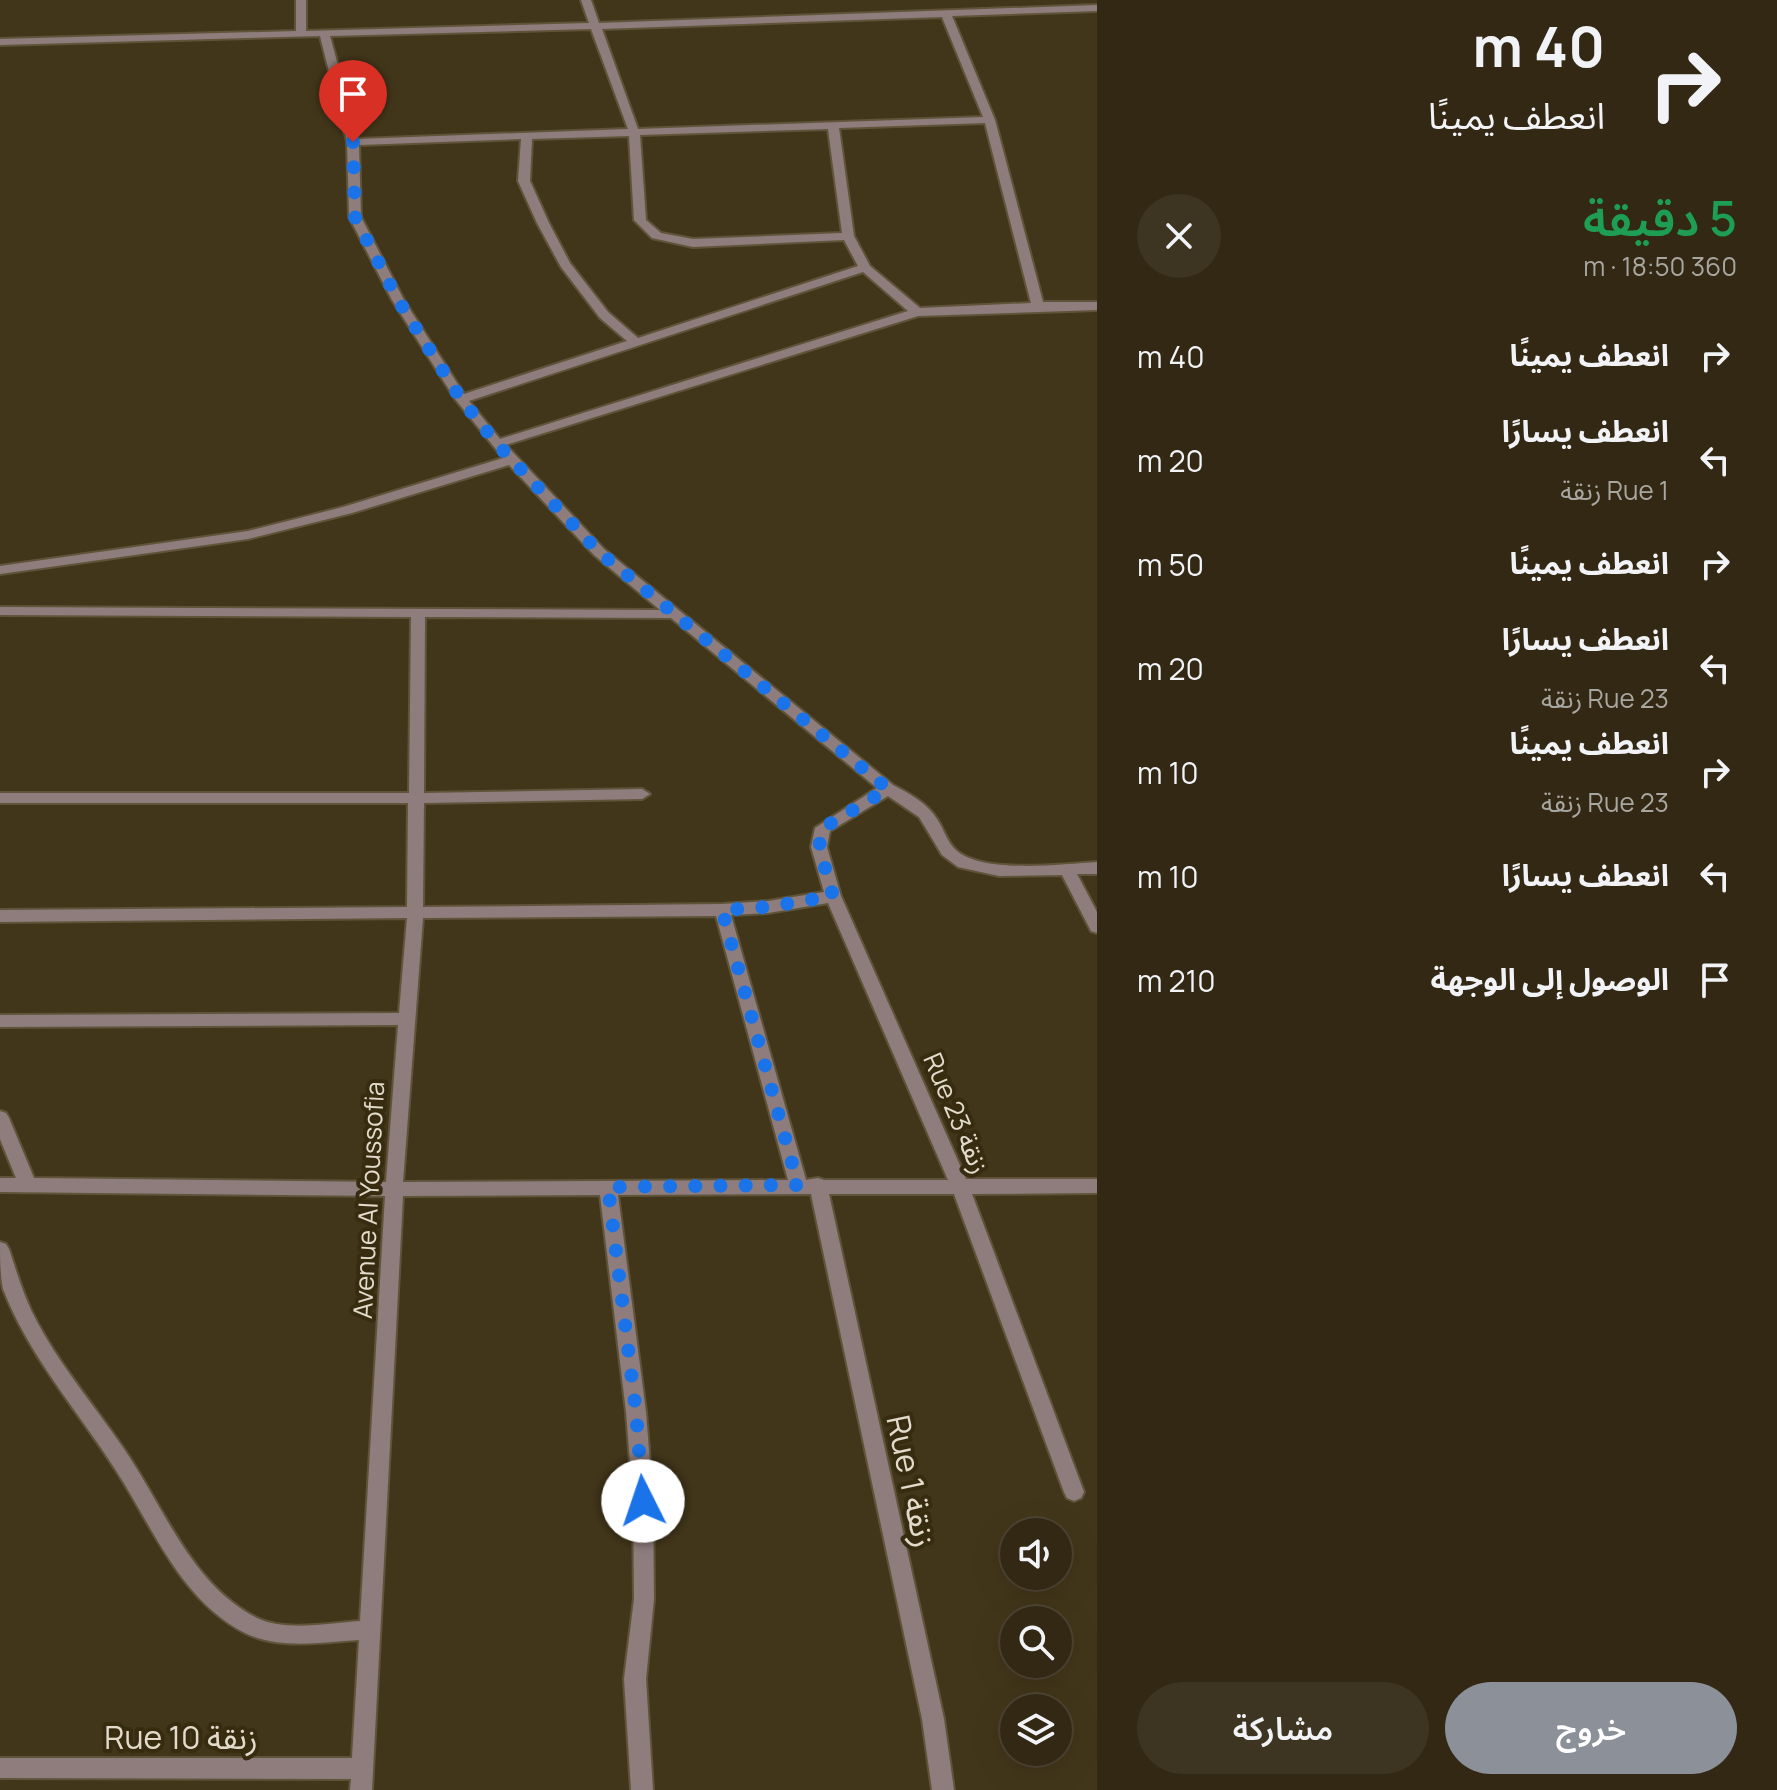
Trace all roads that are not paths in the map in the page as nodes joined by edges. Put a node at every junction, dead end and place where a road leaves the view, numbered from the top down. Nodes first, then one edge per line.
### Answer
1 (301, 0) edge
2 (586, 0) edge
3 (1097, 8) edge
4 (946, 13) junction
5 (594, 26) junction
6 (324, 33) junction
7 (301, 34) junction
8 (0, 42) edge
9 (990, 120) junction
10 (833, 126) junction
11 (634, 132) junction
12 (527, 136) junction
13 (353, 142) junction
14 (848, 236) junction
15 (865, 268) junction
16 (1038, 306) junction
17 (1097, 306) edge
18 (917, 312) junction
19 (633, 340) junction
20 (461, 399) junction
21 (497, 444) junction
22 (512, 460) junction
23 (0, 570) edge
24 (0, 611) edge
25 (418, 613) junction
26 (676, 614) junction
27 (888, 789) junction
28 (642, 794) dead end
29 (0, 798) edge
30 (417, 798) junction
31 (1066, 868) junction
32 (1097, 868) edge
33 (833, 896) junction
34 (722, 910) junction
35 (415, 914) junction
36 (0, 916) edge
37 (1097, 927) edge
38 (405, 1019) junction
39 (0, 1021) edge
40 (0, 1118) edge
41 (0, 1185) edge
42 (808, 1185) junction
43 (28, 1186) junction
44 (960, 1186) junction
45 (1097, 1186) edge
46 (608, 1187) junction
47 (394, 1189) junction
48 (0, 1249) edge
49 (1074, 1492) dead end
50 (368, 1630) junction
51 (0, 1768) edge
52 (362, 1780) edge
53 (642, 1790) edge
54 (943, 1790) edge

1 - 7 street
2 - 5 street
3 - 4 street
4 - 5 street
4 - 9 street
5 - 6 street
5 - 11 street
6 - 7 street
6 - 13 street
7 - 8 street
9 - 10 street
9 - 16 street
10 - 11 street
10 - 14 street
11 - 12 street
11 - 14 street
12 - 13 street
12 - 19 street
13 - 20 street
14 - 15 street
15 - 18 street
15 - 19 street
16 - 17 street
16 - 18 street
18 - 21 street
19 - 20 street
20 - 21 street
21 - 22 street
22 - 23 street
22 - 26 street
24 - 25 street
25 - 26 street
25 - 30 street, Avenue Al Youssofia
26 - 27 street
27 - 31 street
27 - 33 street, Rue 23 زنقة
28 - 30 street
29 - 30 street
30 - 35 street, Avenue Al Youssofia
31 - 32 street
31 - 37 street
33 - 34 street
33 - 44 street, Rue 23 زنقة
34 - 35 street
34 - 42 street, Rue 1 زنقة
35 - 36 street
35 - 38 street, Avenue Al Youssofia
38 - 39 street
38 - 47 street, Avenue Al Youssofia
40 - 43 street
41 - 43 street
42 - 44 street
42 - 46 street
42 - 54 street, Rue 1 زنقة
43 - 47 street
44 - 45 street
44 - 49 street, Rue 23 زنقة
46 - 47 street
46 - 53 street
47 - 50 street, Avenue Al Youssofia
48 - 50 street
50 - 52 street, Avenue Al Youssofia
51 - 52 street, Rue 10 زنقة

